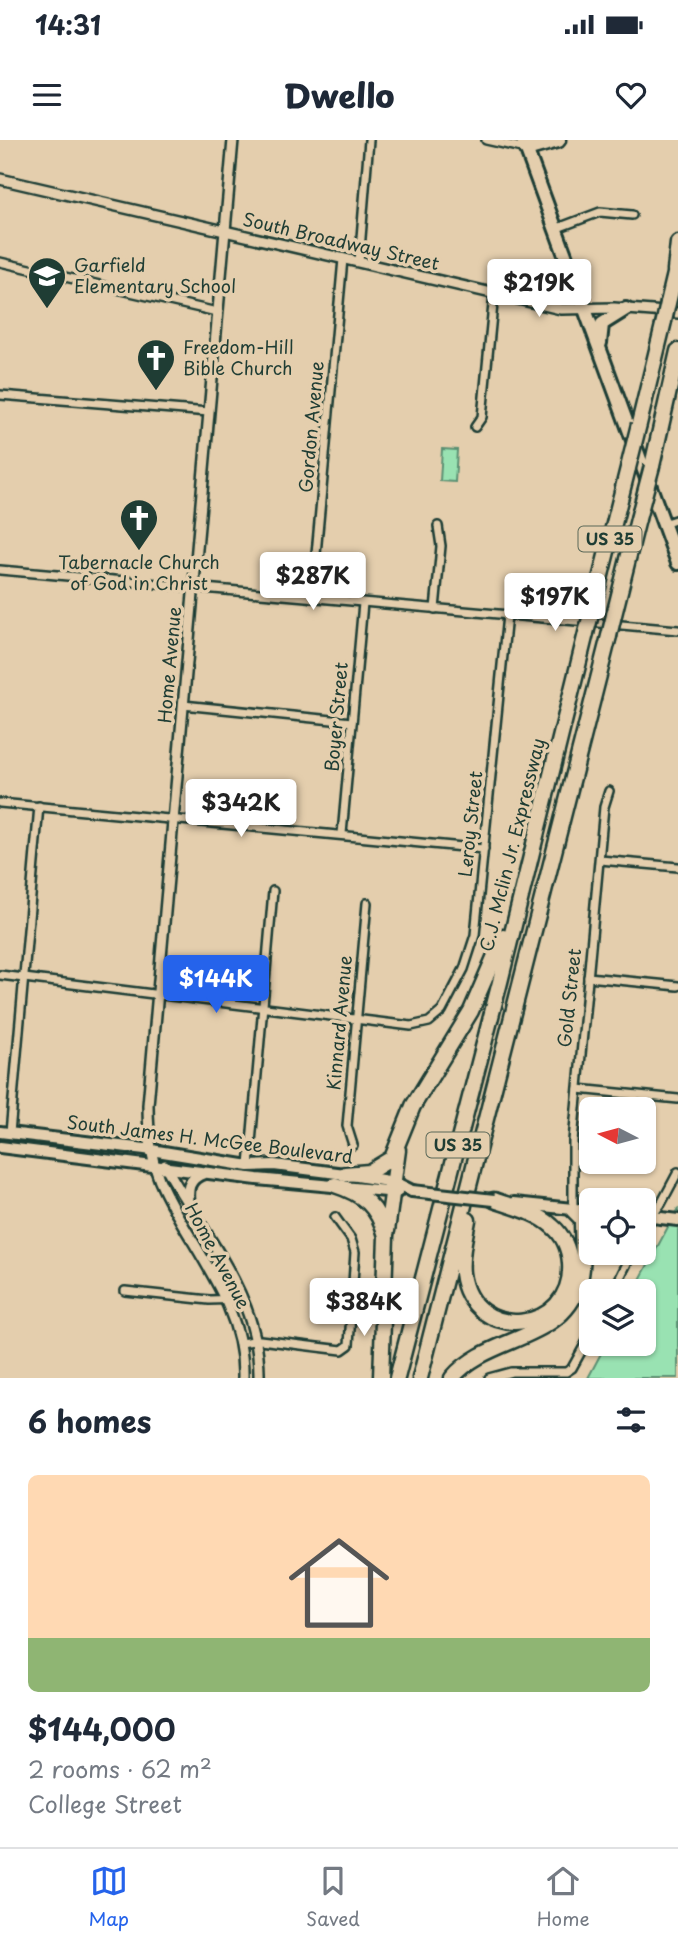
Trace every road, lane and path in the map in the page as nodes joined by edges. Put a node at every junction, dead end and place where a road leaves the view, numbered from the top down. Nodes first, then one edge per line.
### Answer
1 (233, 140) edge
2 (369, 140) edge
3 (486, 140) edge
4 (558, 140) edge
5 (524, 145) edge
6 (0, 178) edge
7 (632, 215) dead end
8 (555, 229) junction
9 (225, 231) junction
10 (678, 243) edge
11 (343, 258) junction
12 (0, 262) edge
13 (359, 262) junction
14 (676, 268) edge
15 (495, 294) junction
16 (673, 308) edge
17 (585, 309) junction
18 (626, 309) junction
19 (217, 312) junction
20 (600, 347) junction
21 (677, 354) edge
22 (0, 395) edge
23 (209, 412) junction
24 (475, 427) dead end
25 (678, 519) edge
26 (663, 524) junction
27 (438, 526) dead end
28 (678, 563) edge
29 (0, 570) edge
30 (193, 588) junction
31 (312, 598) junction
32 (363, 603) junction
33 (435, 609) junction
34 (507, 615) junction
35 (678, 630) edge
36 (183, 705) junction
37 (352, 722) junction
38 (609, 791) dead end
39 (0, 803) edge
40 (39, 806) junction
41 (172, 819) junction
42 (341, 834) junction
43 (484, 849) junction
44 (600, 860) junction
45 (678, 867) edge
46 (273, 891) dead end
47 (367, 903) dead end
48 (515, 911) junction
49 (0, 975) edge
50 (24, 977) junction
51 (588, 977) junction
52 (678, 986) edge
53 (157, 994) junction
54 (263, 1006) junction
55 (356, 1018) junction
56 (578, 1089) junction
57 (678, 1099) edge
58 (5, 1132) edge
59 (399, 1143) junction
60 (353, 1145) dead end
61 (0, 1147) edge
62 (153, 1151) junction
63 (476, 1158) junction
64 (162, 1166) junction
65 (249, 1166) junction
66 (678, 1172) edge
67 (204, 1173) junction
68 (340, 1180) junction
69 (394, 1187) junction
70 (494, 1200) junction
71 (189, 1206) junction
72 (656, 1209) edge
73 (573, 1210) junction
74 (579, 1210) edge
75 (579, 1216) edge
76 (335, 1217) dead end
77 (656, 1220) edge
78 (678, 1220) edge
79 (386, 1236) junction
80 (581, 1265) edge
81 (570, 1268) junction
82 (125, 1291) dead end
83 (241, 1299) junction
84 (226, 1301) junction
85 (255, 1340) junction
86 (241, 1343) junction
87 (579, 1355) edge
88 (243, 1378) edge
89 (259, 1378) edge
90 (381, 1378) edge
91 (397, 1378) edge
92 (421, 1378) edge
93 (452, 1378) edge
94 (489, 1378) edge

1 - 9 street, Home Avenue
2 - 13 street
3 - 5 street
4 - 5 highway
5 - 8 main road
6 - 9 street, South Broadway Street
7 - 8 street
8 - 17 main road
9 - 11 street, South Broadway Street
9 - 19 street, Home Avenue
10 - 14 highway
11 - 13 street, South Broadway Street
11 - 31 street, Gordon Avenue
12 - 19 street
13 - 15 street, South Broadway Street
14 - 16 highway, US 35
15 - 17 street, South Broadway Street
15 - 24 street
16 - 18 street, South Broadway Street
16 - 48 highway, C.J. Mclin Jr. Expressway / US 35, bridge
17 - 18 street, South Broadway Street
17 - 20 main road
18 - 20 main road
19 - 23 street, Home Avenue
20 - 26 main road
21 - 63 highway, US 35, bridge
22 - 23 street
23 - 30 street, Home Avenue
25 - 26 street
26 - 28 main road
27 - 33 street
29 - 30 street
30 - 31 street
30 - 36 street, Home Avenue
31 - 32 street
32 - 33 street
32 - 37 street, Boyer Street
33 - 34 street
34 - 35 street
34 - 43 street, Leroy Street
36 - 37 street
36 - 41 street, Home Avenue
37 - 42 street, Boyer Street
38 - 44 street, Gold Street
39 - 40 street
40 - 41 street
40 - 50 street
41 - 42 street
41 - 53 street, Home Avenue
42 - 43 street
43 - 55 street, Leroy Street
44 - 45 street
44 - 51 street, Gold Street
46 - 54 street
47 - 55 street, Kinnard Avenue
48 - 59 highway
48 - 91 highway, C.J. Mclin Jr. Expressway / US 35
49 - 50 street
50 - 53 street
50 - 58 street
51 - 52 street
51 - 56 street, Gold Street
53 - 54 street
53 - 62 street, Home Avenue
54 - 55 street
54 - 65 street
55 - 60 street, Kinnard Avenue
56 - 57 street
56 - 73 street, Gold Street
58 - 62 main road, South James H. McGee Boulevard
59 - 68 highway
59 - 69 highway
61 - 64 main road, South James H. McGee Boulevard
62 - 64 street, Home Avenue
62 - 65 main road, South James H. McGee Boulevard
63 - 81 highway
63 - 92 highway, US 35
64 - 67 main road, South James H. McGee Boulevard
64 - 71 street, Home Avenue
64 - 84 street, Home Avenue
65 - 68 main road, South James H. McGee Boulevard
66 - 72 street
67 - 68 main road, South James H. McGee Boulevard
67 - 71 main road
68 - 69 main road, South James H. McGee Boulevard
68 - 79 highway
69 - 70 main road, South James H. McGee Boulevard, bridge
69 - 79 highway
70 - 73 main road, South James H. McGee Boulevard
70 - 81 highway
71 - 83 street, Home Avenue
73 - 74 main road, South James H. McGee Boulevard
73 - 75 highway
73 - 81 highway
76 - 85 street
77 - 78 main road
79 - 90 highway
80 - 93 highway
82 - 84 street
83 - 84 street
83 - 85 street, Home Avenue
84 - 86 street, Home Avenue
85 - 86 street
85 - 89 street, Home Avenue
86 - 88 street, Home Avenue
87 - 94 street

